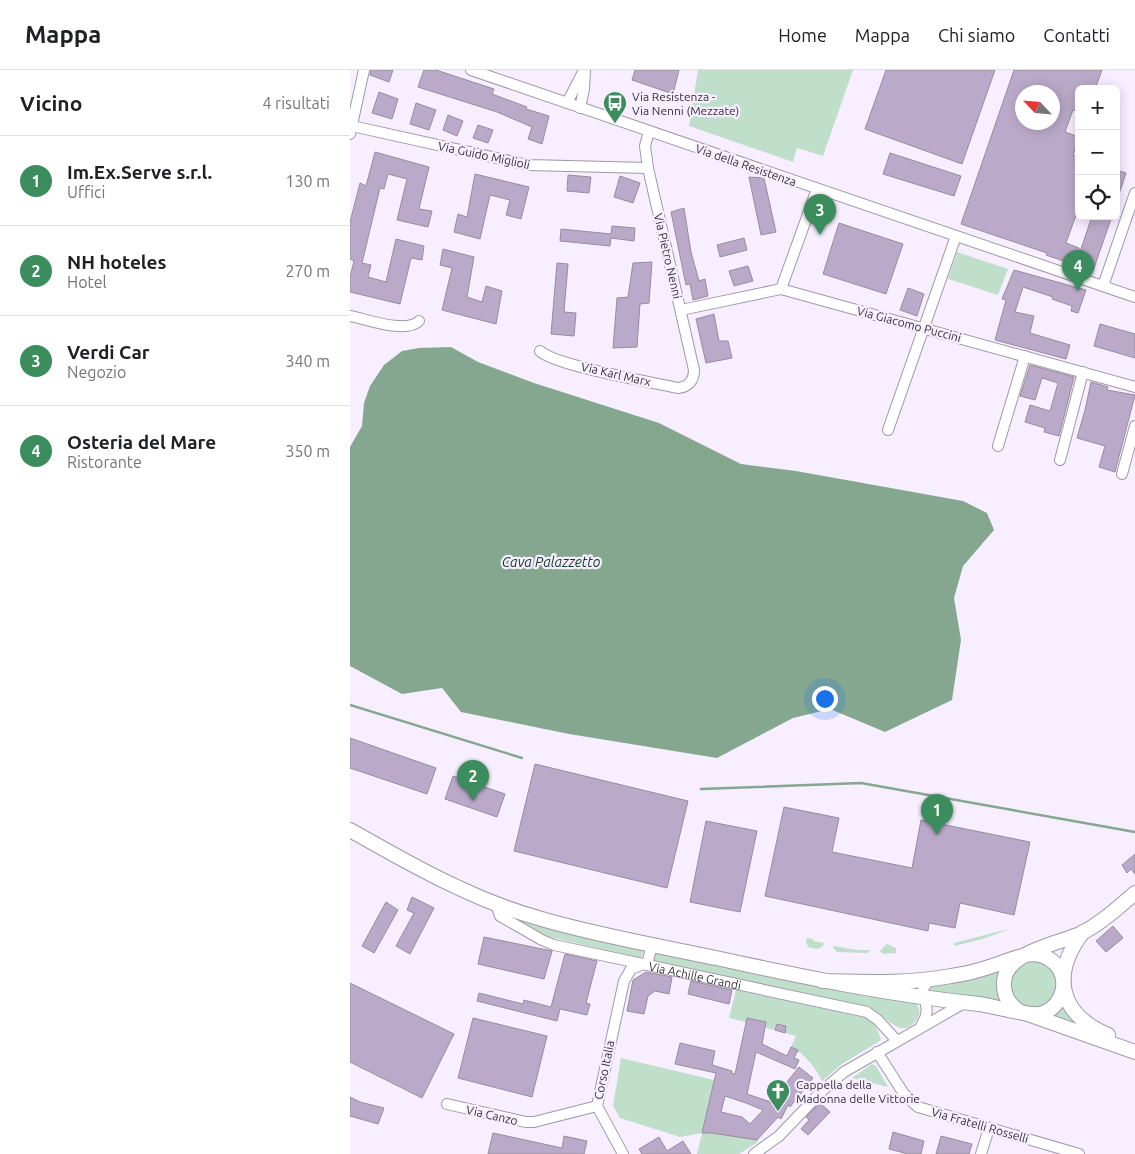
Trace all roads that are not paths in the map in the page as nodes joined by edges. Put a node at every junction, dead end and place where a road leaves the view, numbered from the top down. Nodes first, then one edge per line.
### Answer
1 (364, 70) edge
2 (471, 70) edge
3 (584, 70) edge
4 (354, 95) edge
5 (567, 103) junction
6 (580, 108) junction
7 (351, 130) edge
8 (649, 131) junction
9 (648, 168) junction
10 (816, 189) junction
11 (1135, 193) edge
12 (956, 236) junction
13 (1103, 286) junction
14 (781, 289) junction
15 (1135, 297) edge
16 (681, 310) junction
17 (350, 316) edge
18 (418, 321) dead end
19 (924, 329) junction
20 (540, 351) dead end
21 (1025, 356) junction
22 (1084, 372) junction
23 (692, 381) joint
24 (1135, 387) edge
25 (1135, 426) edge
26 (888, 430) dead end
27 (998, 446) dead end
28 (1060, 460) dead end
29 (1122, 474) dead end
30 (350, 830) edge
31 (1135, 893) edge
32 (499, 904) junction
33 (1083, 932) junction
34 (652, 944) junction
35 (1023, 956) junction
36 (615, 958) junction
37 (646, 964) junction
38 (931, 979) junction
39 (1063, 979) junction
40 (624, 981) junction
41 (822, 981) junction
42 (923, 998) junction
43 (964, 1003) junction
44 (1024, 1013) junction
45 (921, 1026) junction
46 (896, 1042) junction
47 (1135, 1044) edge
48 (877, 1052) junction
49 (1135, 1052) edge
50 (447, 1104) dead end
51 (596, 1106) junction
52 (989, 1128) junction
53 (623, 1154) edge
54 (754, 1154) edge
55 (981, 1154) edge
56 (1079, 1154) edge

1 - 4 street
2 - 5 street, Via della Resistenza
3 - 5 street
3 - 6 street
4 - 7 street
5 - 6 street, Via della Resistenza
6 - 8 street, Via della Resistenza
7 - 9 street, Via Guido Miglioli
8 - 9 street, Via Pietro Nenni
8 - 10 street, Via della Resistenza
9 - 16 street, Via Pietro Nenni
10 - 12 street, Via della Resistenza
10 - 14 street
11 - 13 street
12 - 13 street, Via della Resistenza
12 - 19 street
13 - 15 street, Via della Resistenza
14 - 16 street, Via Giacomo Puccini
14 - 19 street, Via Giacomo Puccini
16 - 23 street, Via Pietro Nenni
17 - 18 street
19 - 21 street, Via Giacomo Puccini
19 - 26 street
20 - 23 street, Via Karl Marx
21 - 22 street, Via Giacomo Puccini
21 - 27 street
22 - 24 street, Via Giacomo Puccini
22 - 28 street
25 - 29 street
30 - 32 main road, Via Achille Grandi
31 - 33 main road
32 - 34 main road, Via Achille Grandi
32 - 36 street, Via Achille Grandi
33 - 35 main road
33 - 39 main road
34 - 37 street
34 - 41 main road, Via Achille Grandi
35 - 38 main road, Via Achille Grandi
35 - 39 main road, Via Achille Grandi
35 - 44 main road
36 - 37 street, Via Achille Grandi
36 - 40 street
37 - 40 street
37 - 46 street, Via Achille Grandi
38 - 41 main road, Via Achille Grandi
38 - 42 street
39 - 44 main road, Via Achille Grandi
39 - 47 main road
40 - 51 street, Corso Italia
41 - 42 main road, Via Achille Grandi
42 - 43 main road, Via Achille Grandi
42 - 45 street
43 - 44 main road, Via Achille Grandi
43 - 45 street
44 - 49 main road
45 - 46 street
46 - 48 street
48 - 52 street, Via Fratelli Rosselli
48 - 54 street
50 - 51 street, Via Canzo
51 - 53 street, Corso Italia
52 - 55 street
52 - 56 street, Via Fratelli Rosselli

